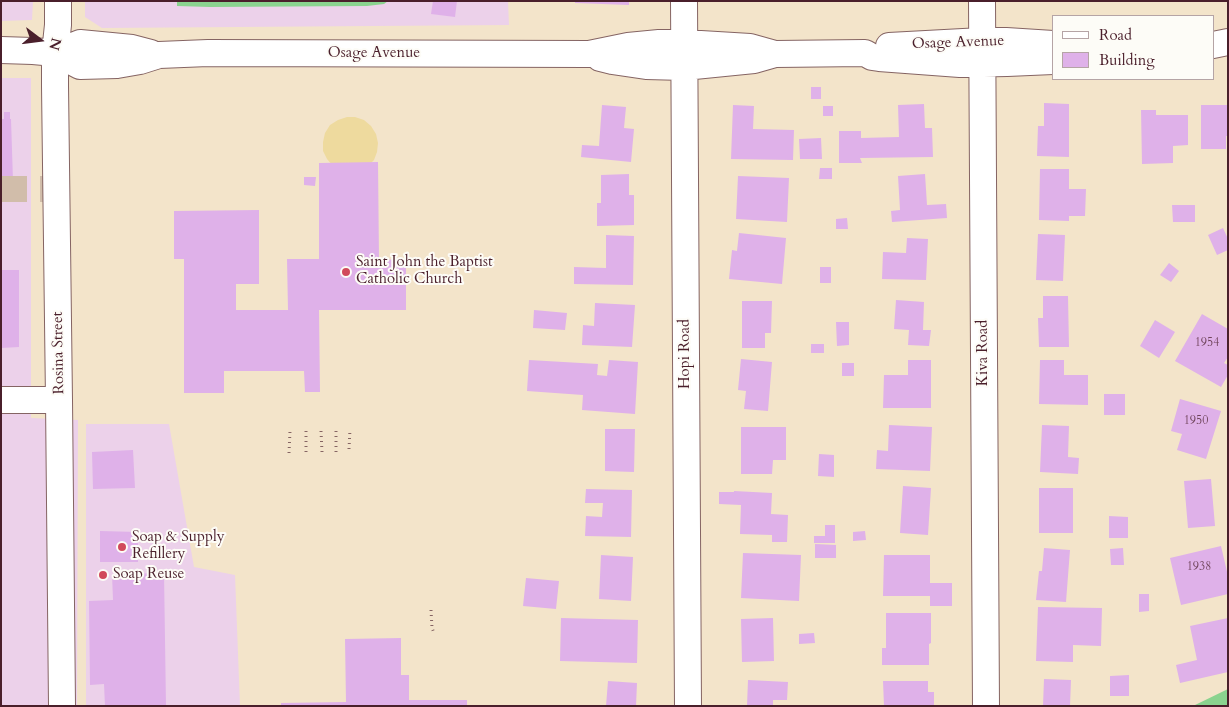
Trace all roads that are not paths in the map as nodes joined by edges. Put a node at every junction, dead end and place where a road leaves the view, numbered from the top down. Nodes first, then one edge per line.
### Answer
1 (58, 1) edge
2 (684, 1) edge
3 (982, 1) edge
4 (1228, 42) edge
5 (1052, 44) edge
6 (1214, 45) edge
7 (1, 50) edge
8 (55, 52) junction
9 (982, 52) junction
10 (684, 55) junction
11 (1052, 61) edge
12 (1, 400) edge
13 (60, 400) junction
14 (62, 706) edge
15 (688, 706) edge
16 (986, 706) edge

1 - 8 street, Rosina Street
2 - 10 street, Hopi Road
3 - 9 street, Kiva Road
4 - 6 street
5 - 9 street, Osage Avenue
7 - 8 street, Osage Avenue
8 - 10 street, Osage Avenue
8 - 13 street, Rosina Street
9 - 10 street, Osage Avenue
9 - 11 street, Osage Avenue
9 - 16 street, Kiva Road
10 - 15 street, Hopi Road
12 - 13 street
13 - 14 street, Rosina Street

